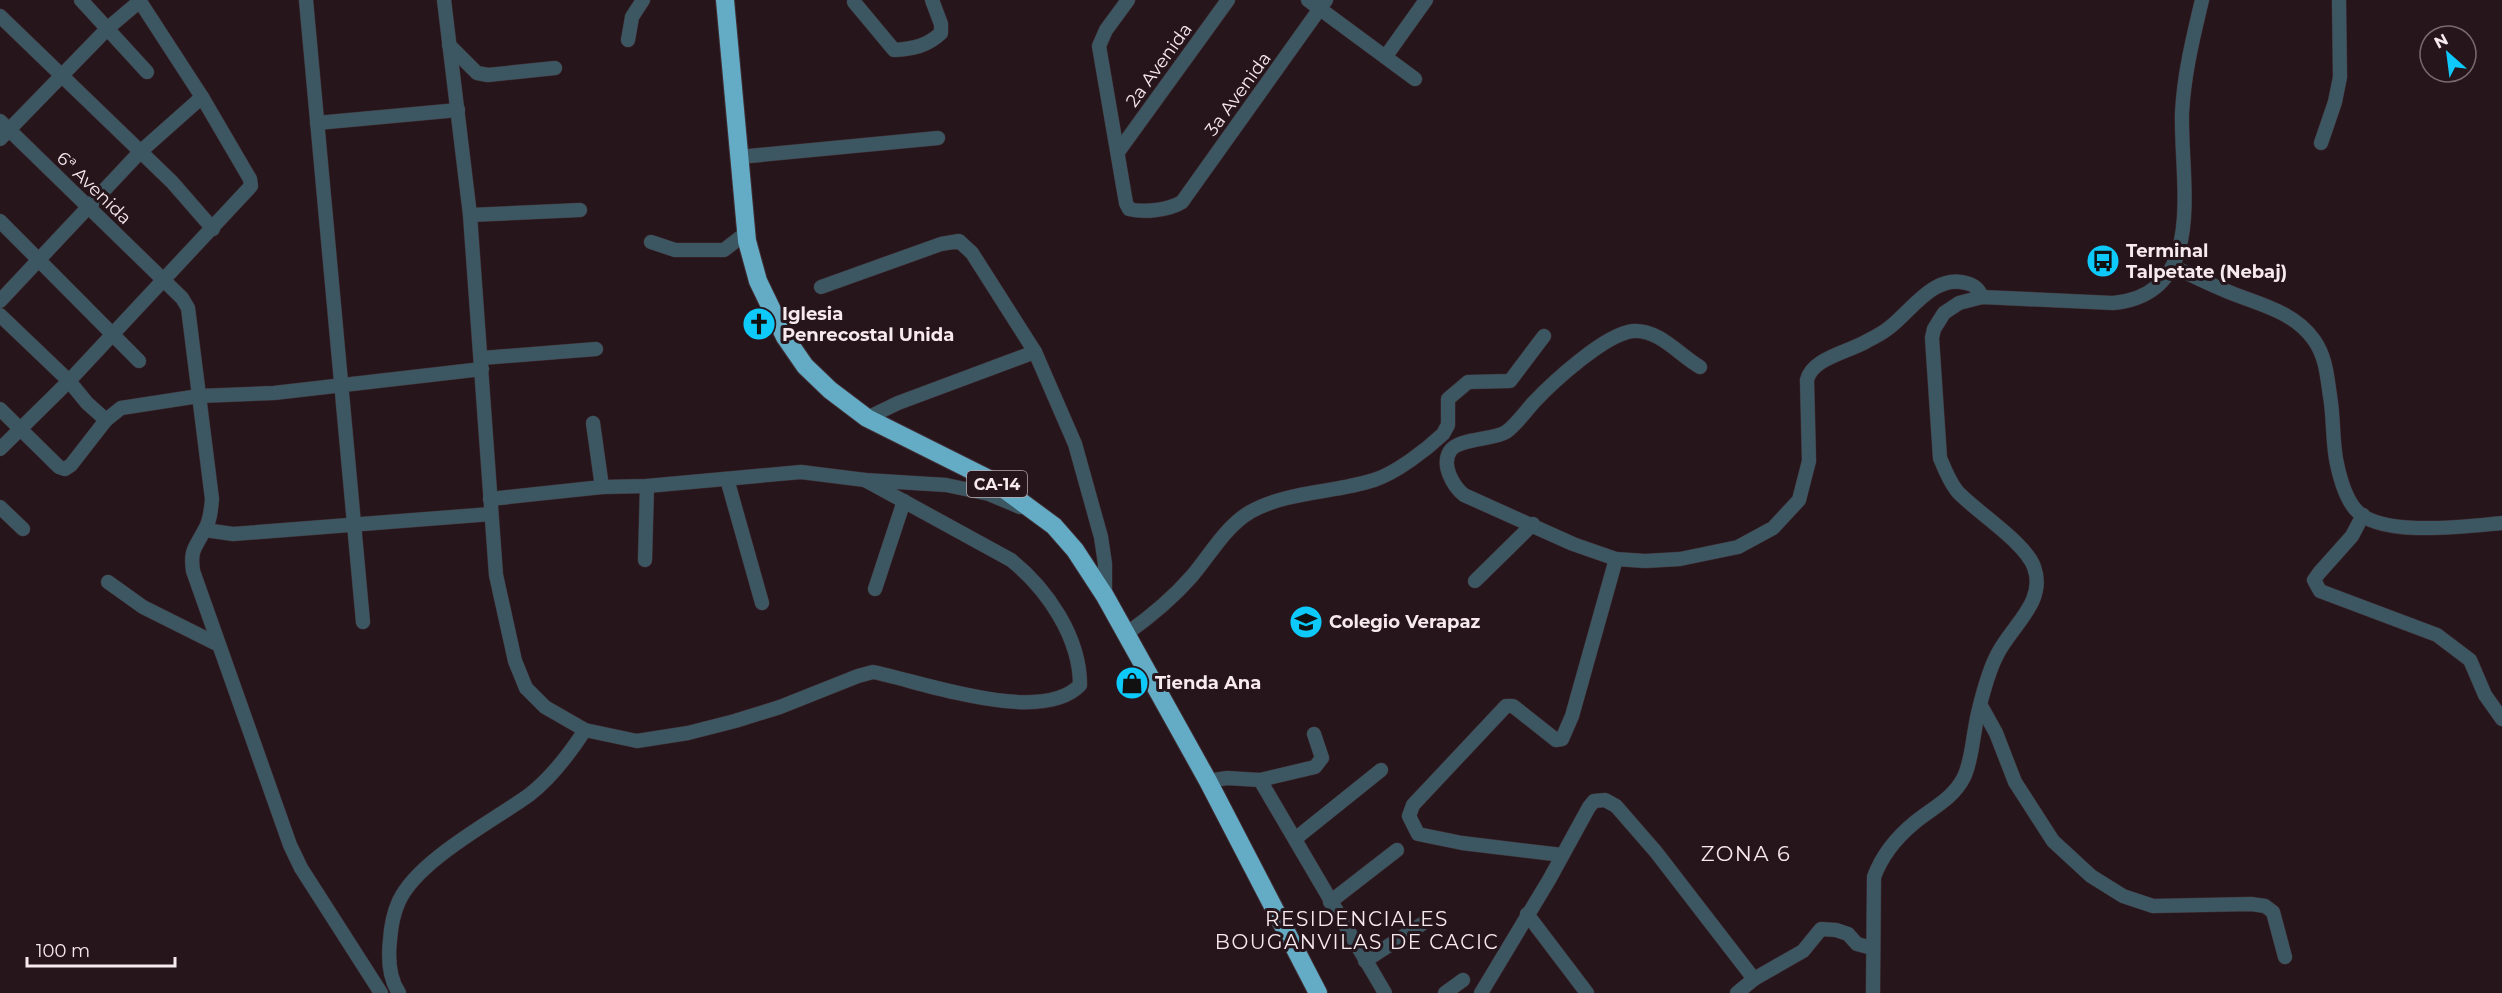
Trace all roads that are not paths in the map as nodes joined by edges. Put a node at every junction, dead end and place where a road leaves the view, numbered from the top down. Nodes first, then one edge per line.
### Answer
1 (81, 0) edge
2 (306, 0) edge
3 (444, 0) edge
4 (643, 0) edge
5 (725, 0) edge
6 (932, 0) edge
7 (1128, 0) edge
8 (1228, 0) edge
9 (1308, 0) edge
10 (1425, 0) edge
11 (2202, 0) edge
12 (2339, 0) edge
13 (140, 1) edge
14 (854, 2) dead end
15 (1323, 4) edge
16 (0, 16) edge
17 (108, 28) junction
18 (628, 40) dead end
19 (449, 45) junction
20 (1386, 56) junction
21 (555, 68) dead end
22 (147, 72) dead end
23 (62, 74) junction
24 (1415, 79) dead end
25 (202, 97) junction
26 (458, 110) junction
27 (316, 123) junction
28 (3, 130) edge
29 (938, 138) dead end
30 (2321, 143) dead end
31 (140, 152) junction
32 (1118, 152) junction
33 (738, 156) junction
34 (88, 207) junction
35 (580, 210) dead end
36 (470, 214) junction
37 (0, 221) edge
38 (213, 229) junction
39 (746, 233) junction
40 (651, 242) dead end
41 (40, 259) junction
42 (2174, 267) junction
43 (162, 280) junction
44 (821, 287) dead end
45 (1982, 297) junction
46 (0, 300) edge
47 (0, 315) edge
48 (113, 332) junction
49 (1544, 336) dead end
50 (596, 349) dead end
51 (1035, 352) junction
52 (139, 361) dead end
53 (482, 363) junction
54 (1700, 367) dead end
55 (69, 381) junction
56 (340, 386) junction
57 (199, 396) junction
58 (0, 409) edge
59 (867, 418) junction
60 (106, 420) junction
61 (593, 423) dead end
62 (20, 428) junction
63 (0, 449) edge
64 (727, 479) junction
65 (866, 480) junction
66 (647, 486) junction
67 (602, 487) junction
68 (490, 499) junction
69 (904, 501) junction
70 (0, 507) edge
71 (1034, 512) junction
72 (490, 514) junction
73 (2363, 515) junction
74 (2502, 523) edge
75 (1533, 524) junction
76 (353, 525) junction
77 (23, 528) dead end
78 (205, 530) junction
79 (645, 560) dead end
80 (1616, 560) junction
81 (1475, 581) dead end
82 (108, 582) dead end
83 (875, 589) dead end
84 (1105, 596) junction
85 (762, 603) dead end
86 (363, 622) dead end
87 (1126, 634) junction
88 (219, 645) junction
89 (1981, 706) junction
90 (2502, 719) edge
91 (585, 730) junction
92 (1314, 734) dead end
93 (1381, 770) dead end
94 (1260, 780) junction
95 (1208, 781) junction
96 (1295, 838) junction
97 (1397, 850) dead end
98 (1562, 855) junction
99 (1330, 902) junction
100 (1527, 914) junction
101 (1422, 924) dead end
102 (1872, 948) junction
103 (2284, 957) dead end
104 (1365, 961) junction
105 (1754, 979) junction
106 (1463, 980) dead end
107 (381, 993) edge
108 (399, 993) edge
109 (1318, 993) edge
110 (1385, 993) edge
111 (1445, 993) edge
112 (1480, 993) edge
113 (1587, 993) edge
114 (1737, 993) edge
115 (1872, 993) edge

1 - 17 street
2 - 27 street
3 - 19 street
4 - 18 street
5 - 33 highway, CA-14
6 - 14 street
7 - 32 street
8 - 32 street, 2a Avenida
9 - 15 street
10 - 20 street
11 - 42 street
12 - 30 street
13 - 17 street
13 - 25 street
15 - 20 street
15 - 32 street, 3a Avenida
16 - 23 street
17 - 22 street
17 - 23 street
19 - 21 street
19 - 26 street
20 - 24 street
23 - 28 street
23 - 31 street
25 - 31 street
25 - 38 street
26 - 27 street
26 - 36 street
27 - 56 street
28 - 34 street, 6ª Avenida
29 - 33 street
31 - 34 street
31 - 38 street
33 - 39 highway, CA-14
34 - 41 street
34 - 43 street, 6ª Avenida
35 - 36 street
36 - 53 street
37 - 41 street
38 - 43 street
39 - 40 street
39 - 59 highway, CA-14
41 - 46 street
41 - 48 street
42 - 45 street
42 - 73 street
43 - 48 street
43 - 57 street, 6ª Avenida
44 - 51 street
45 - 80 street
45 - 89 street
47 - 55 street
48 - 52 street
48 - 55 street
49 - 87 street
50 - 53 street
51 - 59 street
51 - 84 street
53 - 56 street
53 - 68 street
54 - 75 street
55 - 60 street
55 - 62 street
56 - 57 street
56 - 76 street
57 - 60 street
57 - 78 street, 6ª Avenida
58 - 62 street
59 - 71 highway, CA-14
60 - 62 street
61 - 67 street
62 - 63 street
64 - 65 street
64 - 66 street
64 - 85 street
65 - 69 street
65 - 71 street
66 - 67 street
66 - 79 street
67 - 68 street
68 - 72 street
69 - 83 street
69 - 91 street
70 - 77 street
71 - 84 highway, CA-14
72 - 76 street
72 - 91 street
73 - 74 street
73 - 90 street
75 - 80 street
75 - 81 street
76 - 78 street
76 - 86 street
78 - 88 street, 6ª Avenida
80 - 98 street
82 - 88 street
84 - 87 highway, CA-14
87 - 95 highway, CA-14
88 - 107 street, 6ª Avenida
89 - 102 street
89 - 103 street
91 - 108 street
92 - 94 street
93 - 96 street
94 - 95 street
94 - 96 street
95 - 109 highway, CA-14
96 - 99 street
97 - 99 street
98 - 100 street
98 - 105 street
99 - 104 street
100 - 112 street
100 - 113 street
101 - 104 street
102 - 105 street
102 - 115 street
104 - 110 street
105 - 114 street
106 - 111 street

